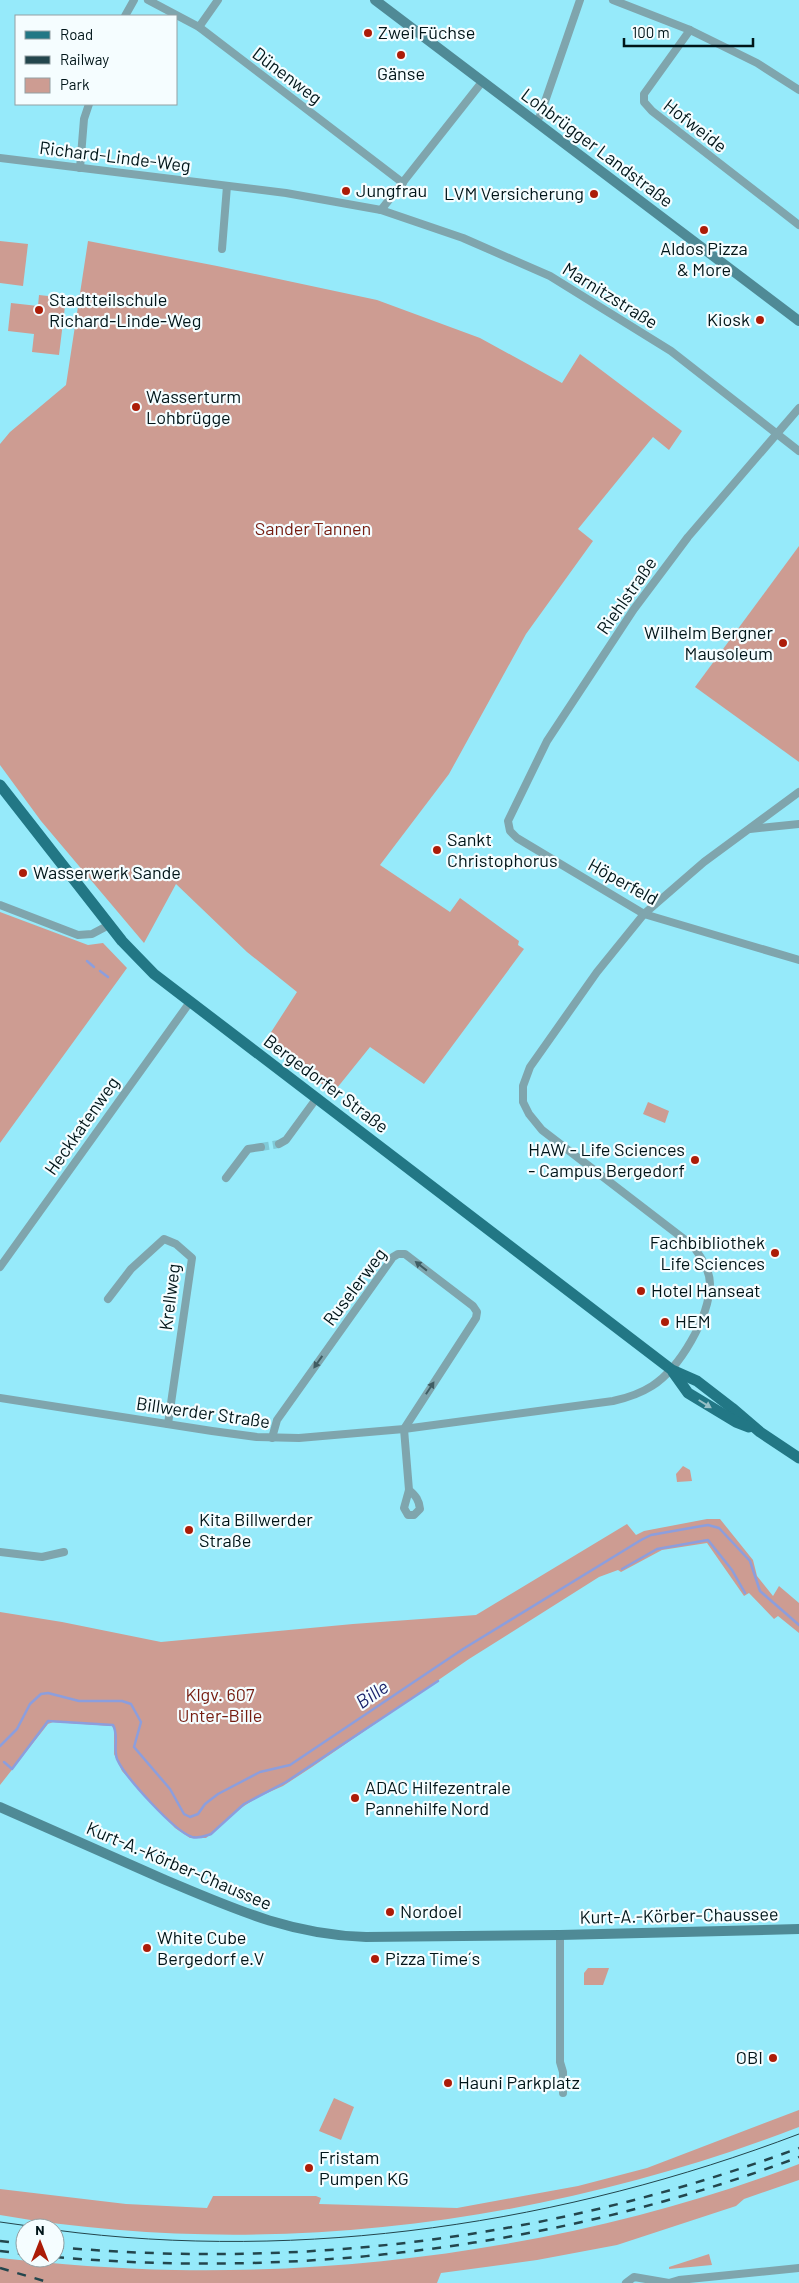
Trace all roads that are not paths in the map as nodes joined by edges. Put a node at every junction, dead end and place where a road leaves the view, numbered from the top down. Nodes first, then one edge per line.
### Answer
1 (134, 0) edge
2 (148, 0) edge
3 (218, 0) edge
4 (375, 0) edge
5 (580, 0) edge
6 (613, 0) edge
7 (126, 15) edge
8 (176, 15) edge
9 (178, 16) edge
10 (199, 27) junction
11 (690, 30) junction
12 (482, 82) junction
13 (799, 90) edge
14 (88, 105) edge
15 (536, 122) junction
16 (0, 158) edge
17 (80, 168) junction
18 (402, 183) junction
19 (227, 186) junction
20 (382, 210) junction
21 (799, 225) edge
22 (222, 249) dead end
23 (799, 321) edge
24 (799, 408) edge
25 (778, 434) junction
26 (799, 451) edge
27 (0, 785) edge
28 (799, 792) edge
29 (508, 820) joint
30 (799, 824) edge
31 (748, 829) junction
32 (0, 905) edge
33 (644, 914) junction
34 (109, 925) junction
35 (799, 960) edge
36 (190, 1002) junction
37 (316, 1099) junction
38 (279, 1144) tunnel mouth
39 (261, 1147) tunnel mouth
40 (226, 1178) dead end
41 (0, 1267) edge
42 (108, 1299) dead end
43 (672, 1370) junction
44 (0, 1398) edge
45 (168, 1424) junction
46 (404, 1429) junction
47 (272, 1438) junction
48 (799, 1458) edge
49 (409, 1490) dead end
50 (0, 1552) edge
51 (64, 1552) dead end
52 (0, 1807) edge
53 (799, 1930) edge
54 (560, 1935) junction
55 (563, 2093) dead end
56 (799, 2268) edge
57 (626, 2283) edge
58 (669, 2283) edge

1 - 7 street
2 - 8 street, Dünenweg
3 - 10 street
4 - 12 main road, Lohbrügger Landstraße
5 - 15 street
6 - 11 street
9 - 10 street, Dünenweg
10 - 18 street, Dünenweg
11 - 13 street
11 - 21 street, Hofweide
12 - 15 main road, Lohbrügger Landstraße
12 - 18 street
14 - 17 street
15 - 23 main road, Lohbrügger Landstraße
16 - 17 street, Richard-Linde-Weg
17 - 19 street, Richard-Linde-Weg
18 - 20 street
19 - 20 street, Richard-Linde-Weg
19 - 22 street
20 - 25 street, Marnitzstraße
24 - 25 street, Riehlstraße
25 - 26 street, Marnitzstraße
25 - 29 street, Riehlstraße
27 - 34 main road, Bergedorfer Straße
28 - 31 street, Billwerder Straße
29 - 33 street, Höperfeld
30 - 31 street
31 - 33 street, Billwerder Straße
32 - 34 street
33 - 35 street, Höperfeld
33 - 43 street, Billwerder Straße
34 - 36 main road, Bergedorfer Straße
36 - 37 main road, Bergedorfer Straße
36 - 41 street, Heckkatenweg
37 - 38 street
37 - 43 main road, Bergedorfer Straße
39 - 40 street
42 - 45 street, Krellweg
43 - 46 street, Billwerder Straße
43 - 48 main road, Bergedorfer Straße
44 - 45 street, Billwerder Straße
45 - 47 street, Billwerder Straße
46 - 47 street, Billwerder Straße
46 -> 47 street, Ruselerweg
46 - 49 street
50 - 51 street
52 - 54 main road, Kurt-A.-Körber-Chaussee
53 - 54 main road, Kurt-A.-Körber-Chaussee
54 - 55 street, Kurt-A.-Körber-Chaussee
56 - 58 street
57 - 58 street

